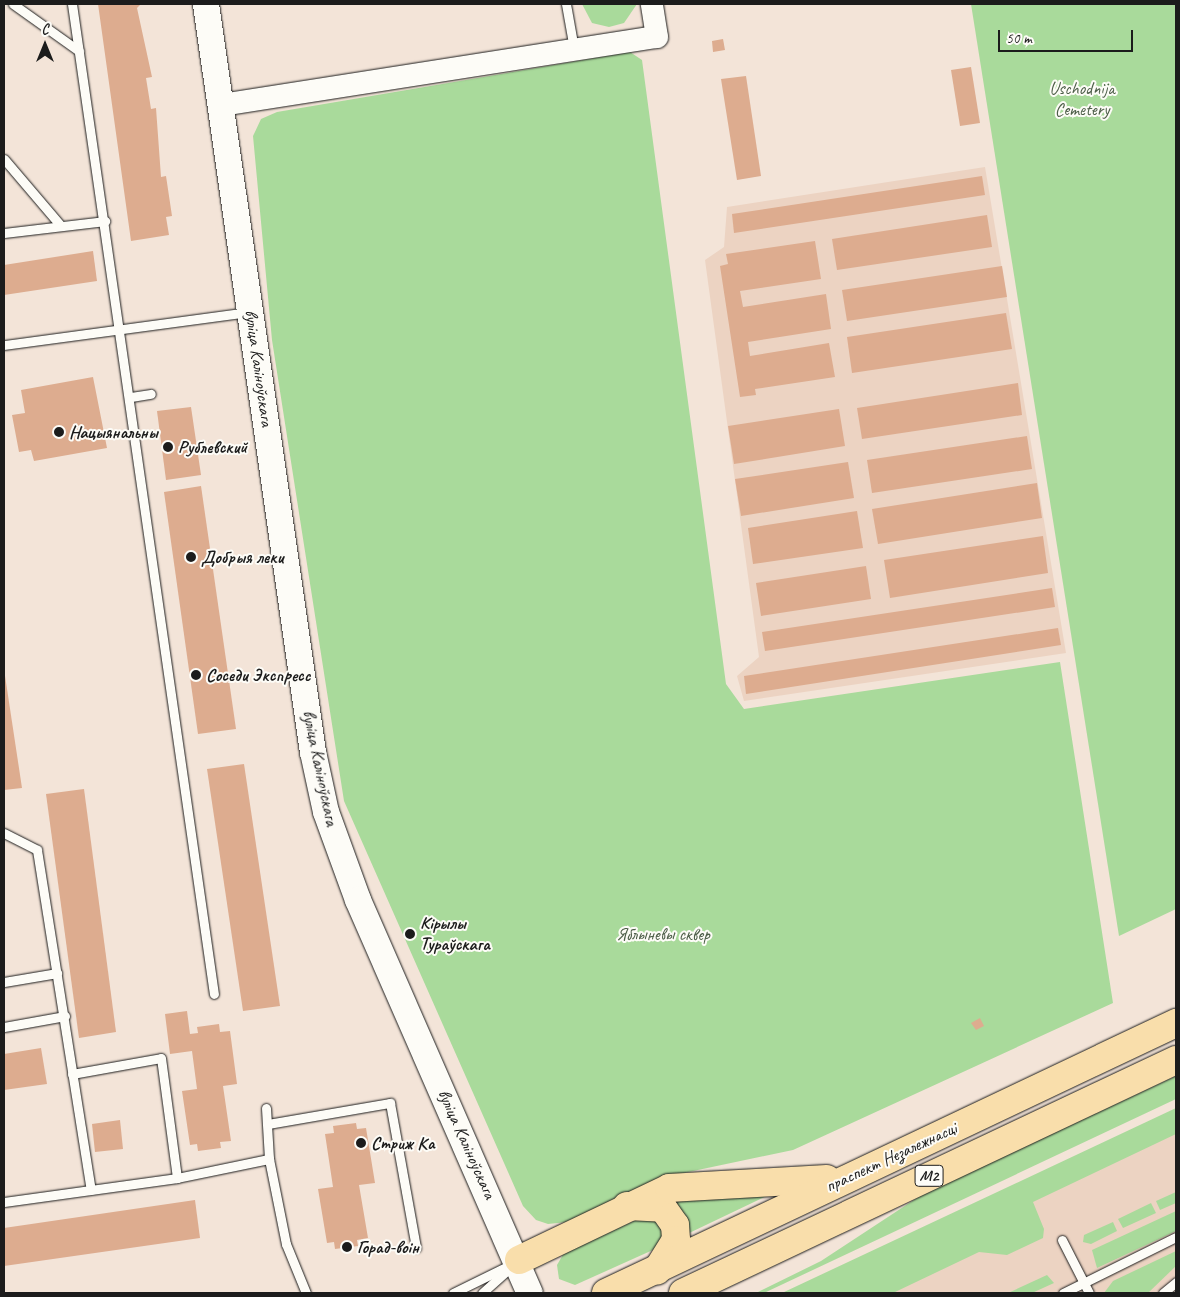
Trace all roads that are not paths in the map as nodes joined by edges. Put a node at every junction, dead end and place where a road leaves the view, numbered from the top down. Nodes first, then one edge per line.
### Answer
1 (13, 4) edge
2 (72, 4) edge
3 (206, 4) edge
4 (566, 4) edge
5 (652, 4) edge
6 (574, 50) junction
7 (79, 51) junction
8 (222, 105) junction
9 (4, 159) edge
10 (105, 221) junction
11 (61, 226) junction
12 (4, 233) edge
13 (251, 311) junction
14 (120, 326) junction
15 (4, 345) edge
16 (151, 394) dead end
17 (131, 397) junction
18 (4, 832) edge
19 (57, 974) junction
20 (4, 982) edge
21 (214, 994) dead end
22 (64, 1016) junction
23 (1176, 1023) edge
24 (4, 1027) edge
25 (1170, 1065) edge
26 (72, 1074) junction
27 (266, 1108) dead end
28 (268, 1124) junction
29 (269, 1159) junction
30 (848, 1176) junction
31 (177, 1178) junction
32 (91, 1190) junction
33 (4, 1202) edge
34 (626, 1206) junction
35 (1176, 1237) edge
36 (1062, 1240) dead end
37 (416, 1248) dead end
38 (519, 1260) junction
39 (657, 1270) junction
40 (1176, 1282) edge
41 (1082, 1283) junction
42 (306, 1293) edge
43 (453, 1293) edge
44 (482, 1293) edge
45 (530, 1293) edge
46 (542, 1293) edge
47 (606, 1293) edge
48 (684, 1293) edge
49 (1063, 1293) edge
50 (1089, 1293) edge
51 (1162, 1293) edge

1 - 7 lane
2 - 7 lane
3 - 8 main road, вуліца Каліноўскага
4 - 6 lane
5 - 6 street
6 - 8 street
7 - 10 lane
8 - 13 main road, вуліца Каліноўскага
9 - 11 lane
10 - 11 lane
10 - 14 lane
11 - 12 lane
13 - 14 lane
13 - 38 main road, вуліца Каліноўскага
14 - 15 lane
14 - 17 lane
16 - 17 lane
17 - 21 lane
18 - 19 lane
19 - 20 lane
19 - 22 lane
22 - 24 lane
22 - 26 lane
23 - 30 main road, праспект Незалежнасці / М2
25 - 48 main road, праспект Незалежнасці / М2
26 - 31 lane
26 - 32 lane
27 - 28 lane
28 - 29 lane
28 - 37 lane
29 - 31 lane
29 - 42 lane
30 - 34 main road
30 - 39 main road, праспект Незалежнасці / М2
31 - 32 lane
32 - 33 lane
34 - 38 main road
34 - 39 main road
35 - 41 lane
36 - 41 lane
38 - 43 lane
38 - 44 lane
38 - 45 main road, вуліца Каліноўскага
38 - 46 main road, вуліца Каліноўскага
39 - 47 main road, праспект Незалежнасці / М2
40 - 51 lane
41 - 49 lane
41 - 50 lane

